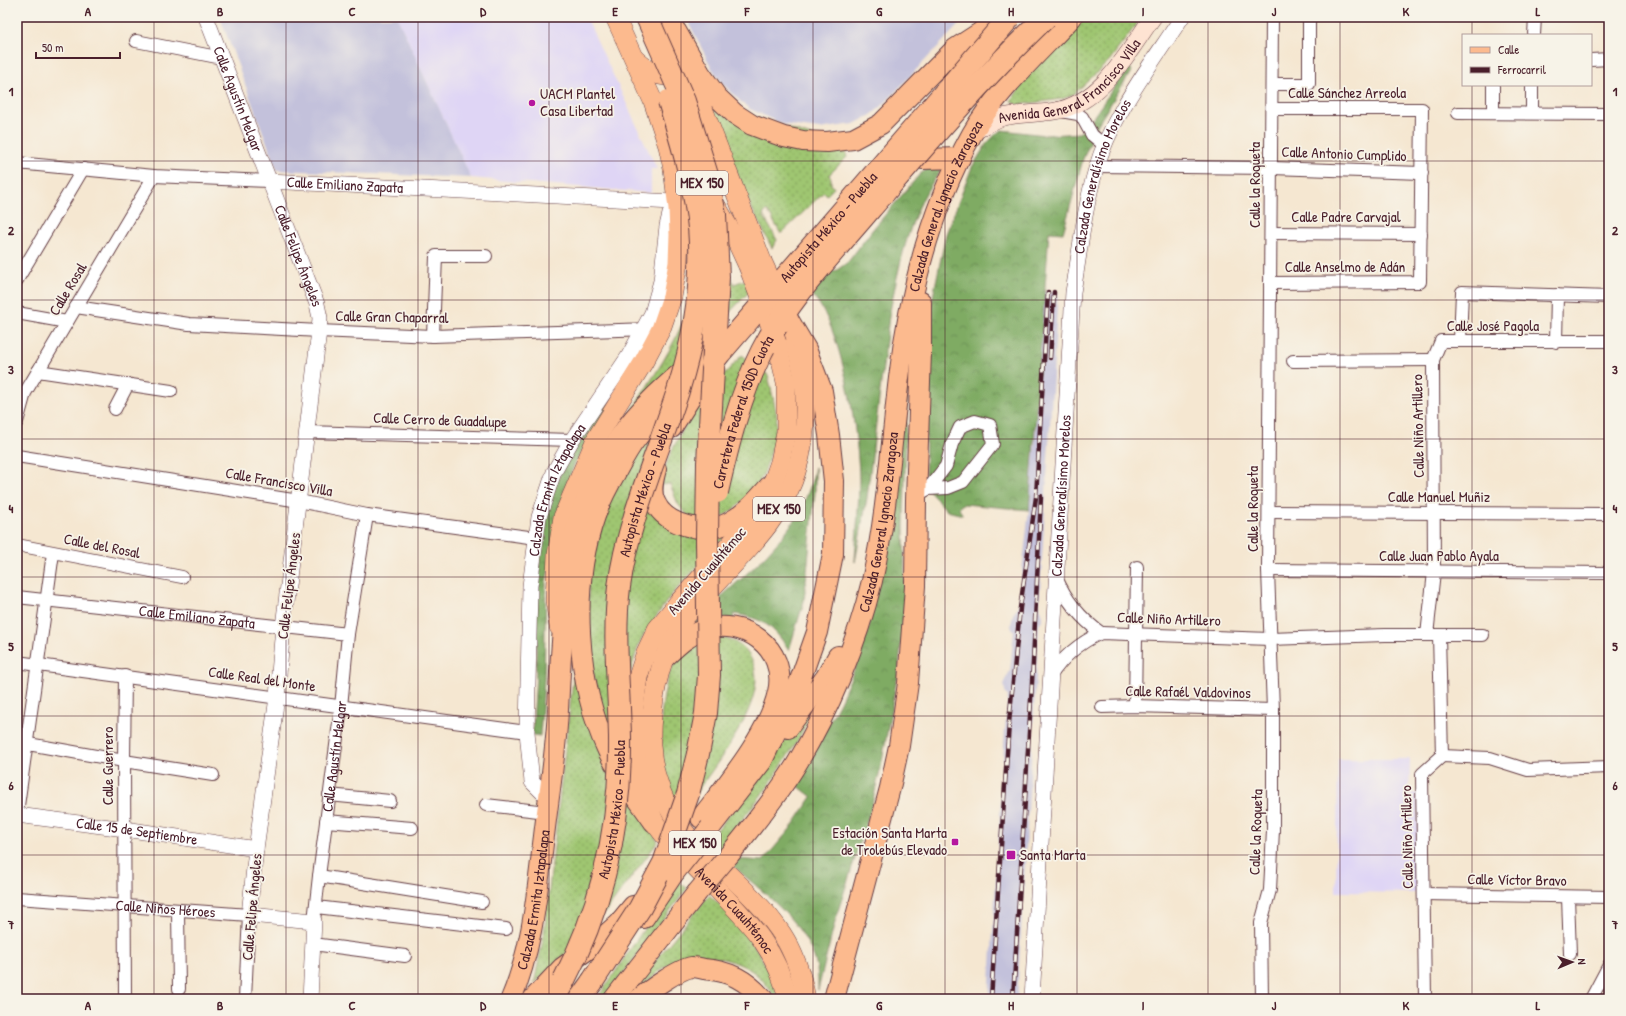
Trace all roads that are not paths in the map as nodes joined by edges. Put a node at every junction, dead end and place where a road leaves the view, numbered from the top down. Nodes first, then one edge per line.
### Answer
1 (206, 17) edge
2 (615, 17) edge
3 (634, 17) edge
4 (647, 17) edge
5 (1010, 17) edge
6 (1046, 17) edge
7 (1072, 17) edge
8 (1153, 17) edge
9 (1182, 17) edge
10 (1272, 17) edge
11 (1309, 17) edge
12 (1535, 17) edge
13 (988, 24) edge
14 (676, 32) edge
15 (1534, 34) edge
16 (136, 41) dead end
17 (1045, 46) junction
18 (633, 57) junction
19 (222, 58) junction
20 (1609, 59) edge
21 (1592, 60) edge
22 (958, 73) junction
23 (1272, 84) junction
24 (1493, 86) edge
25 (1532, 86) edge
26 (653, 101) junction
27 (1272, 109) junction
28 (1056, 111) junction
29 (1458, 113) dead end
30 (1493, 113) junction
31 (1532, 113) junction
32 (1609, 114) edge
33 (973, 132) junction
34 (1104, 145) junction
35 (922, 158) junction
36 (960, 158) junction
37 (18, 165) edge
38 (1097, 166) junction
39 (1271, 168) junction
40 (83, 169) junction
41 (1422, 172) junction
42 (154, 176) junction
43 (269, 181) junction
44 (675, 202) junction
45 (1271, 233) junction
46 (1421, 234) junction
47 (486, 256) dead end
48 (755, 264) junction
49 (920, 267) junction
50 (17, 280) edge
51 (1270, 283) junction
52 (1557, 295) junction
53 (1609, 297) edge
54 (76, 307) junction
55 (17, 313) edge
56 (788, 317) junction
57 (67, 322) junction
58 (653, 329) junction
59 (320, 332) junction
60 (433, 336) junction
61 (1460, 340) junction
62 (1609, 341) edge
63 (1556, 342) junction
64 (1433, 360) junction
65 (1293, 361) dead end
66 (38, 371) junction
67 (128, 384) junction
68 (619, 387) junction
69 (171, 391) dead end
70 (115, 408) dead end
71 (17, 422) edge
72 (306, 432) junction
73 (572, 440) junction
74 (17, 456) edge
75 (652, 468) junction
76 (773, 482) junction
77 (922, 492) junction
78 (299, 501) junction
79 (1269, 512) junction
80 (1434, 513) junction
81 (367, 514) junction
82 (1609, 514) edge
83 (536, 538) junction
84 (707, 540) junction
85 (17, 545) edge
86 (53, 552) junction
87 (1137, 567) dead end
88 (1268, 570) junction
89 (1434, 572) junction
90 (1609, 573) edge
91 (182, 577) dead end
92 (1056, 577) junction
93 (17, 597) edge
94 (46, 601) junction
95 (860, 620) junction
96 (284, 627) junction
97 (1101, 633) junction
98 (348, 634) junction
99 (1135, 634) junction
100 (1433, 635) junction
101 (1483, 635) dead end
102 (1270, 639) junction
103 (561, 640) junction
104 (662, 660) junction
105 (17, 662) edge
106 (38, 665) junction
107 (125, 676) junction
108 (1050, 677) junction
109 (277, 697) junction
110 (1135, 706) junction
111 (341, 707) junction
112 (1102, 707) dead end
113 (1273, 710) junction
114 (527, 732) junction
115 (22, 743) edge
116 (1442, 756) junction
117 (124, 761) junction
118 (762, 761) junction
119 (1609, 767) edge
120 (213, 775) dead end
121 (329, 794) junction
122 (390, 800) dead end
123 (486, 805) dead end
124 (548, 805) junction
125 (17, 814) edge
126 (326, 821) junction
127 (654, 822) junction
128 (706, 823) junction
129 (124, 828) junction
130 (412, 828) dead end
131 (256, 849) junction
132 (669, 866) junction
133 (319, 876) junction
134 (1424, 894) junction
135 (1568, 897) junction
136 (1609, 897) edge
137 (17, 898) edge
138 (482, 902) dead end
139 (124, 905) junction
140 (178, 910) junction
141 (315, 914) junction
142 (249, 915) junction
143 (506, 929) dead end
144 (313, 944) junction
145 (1570, 954) dead end
146 (405, 956) dead end
147 (1609, 965) edge
148 (179, 989) dead end
149 (591, 990) edge
150 (558, 991) edge
151 (125, 999) edge
152 (245, 999) edge
153 (310, 999) edge
154 (511, 999) edge
155 (533, 999) edge
156 (580, 999) edge
157 (614, 999) edge
158 (639, 999) edge
159 (763, 999) edge
160 (788, 999) edge
161 (806, 999) edge
162 (834, 999) edge
163 (1032, 999) edge
164 (1262, 999) edge
165 (1425, 999) edge
166 (1591, 999) edge

1 - 19 street, Calle Agustín Melgar
2 - 18 main road, Calzada Ermita Iztapalapa
3 - 75 highway, bridge
4 - 84 highway, bridge
5 - 75 highway, Autopista México - Puebla, bridge
6 - 56 highway, Autopista México - Puebla, bridge
7 - 17 highway, Calzada General Ignacio Zaragoza
8 - 28 main road, Avenida General Francisco Villa
9 - 34 street, Calzada Generalísimo Morelos
10 - 23 street, Calle la Roqueta
11 - 23 street
12 - 15 street
13 - 14 highway
13 - 22 highway
14 - 18 main road
14 - 48 main road
16 - 19 street
17 - 33 highway, Calzada General Ignacio Zaragoza
17 - 35 highway
18 - 26 main road, Calzada Ermita Iztapalapa
19 - 43 street, Calle Agustín Melgar
20 - 21 street
22 - 103 highway
22 - 127 highway
23 - 27 street, Calle la Roqueta
24 - 30 street
25 - 31 street
26 - 44 main road, Calzada Ermita Iztapalapa
26 - 48 main road, Avenida Cuauhtémoc / MEX 150
27 - 39 street, Calle la Roqueta
27 - 41 street, Calle Sánchez Arreola
28 - 33 main road, Avenida General Francisco Villa
28 - 34 street
29 - 30 street
30 - 31 street
31 - 32 street
33 - 36 highway, Calzada General Ignacio Zaragoza
34 - 38 street, Calzada Generalísimo Morelos
35 - 36 highway
35 - 76 highway
36 - 49 highway, Calzada General Ignacio Zaragoza
37 - 40 street, Calle Emiliano Zapata
38 - 39 street, Calle Antonio Cumplido
38 - 92 street, Calzada Generalísimo Morelos
39 - 41 street, Calle Antonio Cumplido
39 - 45 street, Calle la Roqueta
40 - 42 street, Calle Emiliano Zapata
40 - 50 street
41 - 46 street
42 - 43 street, Calle Emiliano Zapata
42 - 54 street, Calle Rosal
43 - 44 street, Calle Emiliano Zapata
43 - 59 street, Calle Felipe Ángeles
44 - 58 main road, Calzada Ermita Iztapalapa
45 - 46 street, Calle Padre Carvajal
45 - 51 street, Calle la Roqueta
46 - 51 street, Calle Anselmo de Adán
47 - 60 street
48 - 56 main road, bridge
48 - 76 main road, Avenida Cuauhtémoc / MEX 150, bridge
49 - 77 highway
49 - 95 highway, Calzada General Ignacio Zaragoza
51 - 79 street, Calle la Roqueta
52 - 53 street
52 - 61 street
52 - 63 street
54 - 57 street, Calle Rosal
54 - 59 street, Calle Gran Chaparral
55 - 57 street
56 - 84 highway, Carretera Federal 150D Cuota, bridge
56 - 104 main road, Avenida Cuauhtémoc / MEX 150
56 - 118 highway
57 - 66 street, Calle Rosal
58 - 60 street, Calle Gran Chaparral
58 - 68 main road, Calzada Ermita Iztapalapa
59 - 60 street, Calle Gran Chaparral
59 - 72 street, Calle Felipe Ángeles
61 - 63 street, Calle José Pagola
61 - 64 street, Calle José Pagola
62 - 63 street, Calle José Pagola
64 - 65 street
64 - 80 street, Calle Niño Artillero
66 - 67 street
66 - 71 street, Calle Rosal
67 - 69 street
67 - 70 street
68 - 73 street, Calzada Ermita Iztapalapa
68 - 103 main road, Calzada Ermita Iztapalapa
72 - 73 street, Calle Cerro de Guadalupe
72 - 78 street, Calle Felipe Ángeles
73 - 83 street, Calzada Ermita Iztapalapa
74 - 78 street, Calle Francisco Villa
75 - 150 highway, Autopista México - Puebla, bridge
76 - 127 main road, Avenida Cuauhtémoc / MEX 150
77 - 77 street
77 - 162 highway
78 - 81 street, Calle Francisco Villa
78 - 96 street, Calle Felipe Ángeles
79 - 80 street, Calle Manuel Muñiz
79 - 88 street, Calle la Roqueta
80 - 82 street, Calle Manuel Muñiz
80 - 89 street, Calle Niño Artillero
81 - 83 street, Calle Francisco Villa
81 - 98 street, Calle Agustín Melgar
83 - 114 street, Calzada Ermita Iztapalapa
84 - 132 highway, bridge
85 - 86 street, Calle del Rosal
86 - 91 street, Calle del Rosal
86 - 94 street
87 - 99 street
88 - 89 street, Calle Juan Pablo Ayala
88 - 102 street, Calle la Roqueta
89 - 90 street, Calle Juan Pablo Ayala
89 - 100 street, Calle Niño Artillero
92 - 97 street, Calle Niño Artillero
92 - 108 street, Calzada Generalísimo Morelos
93 - 94 street, Calle Emiliano Zapata
94 - 96 street, Calle Emiliano Zapata
94 - 106 street
95 - 118 highway
95 - 157 highway, Calzada General Ignacio Zaragoza, bridge
96 - 98 street, Calle Emiliano Zapata
96 - 109 street, Calle Felipe Ángeles
97 - 99 street, Calle Niño Artillero
97 - 108 street, Calle Niño Artillero
98 - 111 street, Calle Agustín Melgar
99 - 102 street, Calle Niño Artillero
99 - 110 street
100 - 101 street, Calle Niño Artillero
100 - 102 street, Calle Niño Artillero
100 - 116 street, Calle Niño Artillero
102 - 113 street, Calle la Roqueta
103 - 124 highway, Calzada Ermita Iztapalapa
104 - 128 highway
104 - 161 main road, Avenida Cuauhtémoc / MEX 150
105 - 106 street, Calle Real del Monte
106 - 107 street, Calle Real del Monte
106 - 115 street
107 - 109 street, Calle Real del Monte
107 - 117 street, Calle Guerrero
108 - 163 street, Calzada Generalísimo Morelos
109 - 111 street, Calle Real del Monte
109 - 131 street, Calle Felipe Ángeles
110 - 112 street, Calle Rafaél Valdovinos
110 - 113 street, Calle Rafaél Valdovinos
111 - 114 street, Calle Real del Monte
111 - 121 street, Calle Agustín Melgar
113 - 164 street, Calle la Roqueta
114 - 124 street, Calzada Ermita Iztapalapa
115 - 117 street
115 - 125 street
116 - 119 street
116 - 134 street, Calle Niño Artillero
117 - 120 street
117 - 129 street, Calle Guerrero
118 - 128 highway
121 - 122 street
121 - 126 street, Calle Agustín Melgar
123 - 124 street
124 - 154 highway, Calzada Ermita Iztapalapa
125 - 129 street, Calle 15 de Septiembre
126 - 130 street
126 - 133 street, Calle Agustín Melgar
127 - 160 main road, Avenida Cuauhtémoc / MEX 150
128 - 132 highway
129 - 131 street, Calle 15 de Septiembre
129 - 139 street, Calle Guerrero
131 - 142 street, Calle Felipe Ángeles
132 - 149 highway, bridge
132 - 155 highway
133 - 138 street
133 - 141 street, Calle Agustín Melgar
134 - 135 street, Calle Víctor Bravo
134 - 165 street, Calle Niño Artillero
135 - 136 street, Calle Víctor Bravo
135 - 145 street
137 - 139 street, Calle Niños Héroes
139 - 140 street, Calle Niños Héroes
139 - 151 street, Calle Guerrero
140 - 142 street, Calle Niños Héroes
140 - 148 street
141 - 142 street, Calle Niños Héroes
141 - 143 street
141 - 144 street, Calle Agustín Melgar
142 - 152 street, Calle Felipe Ángeles
144 - 146 street
144 - 153 street, Calle Agustín Melgar
147 - 166 street
149 - 156 highway
158 - 159 highway

